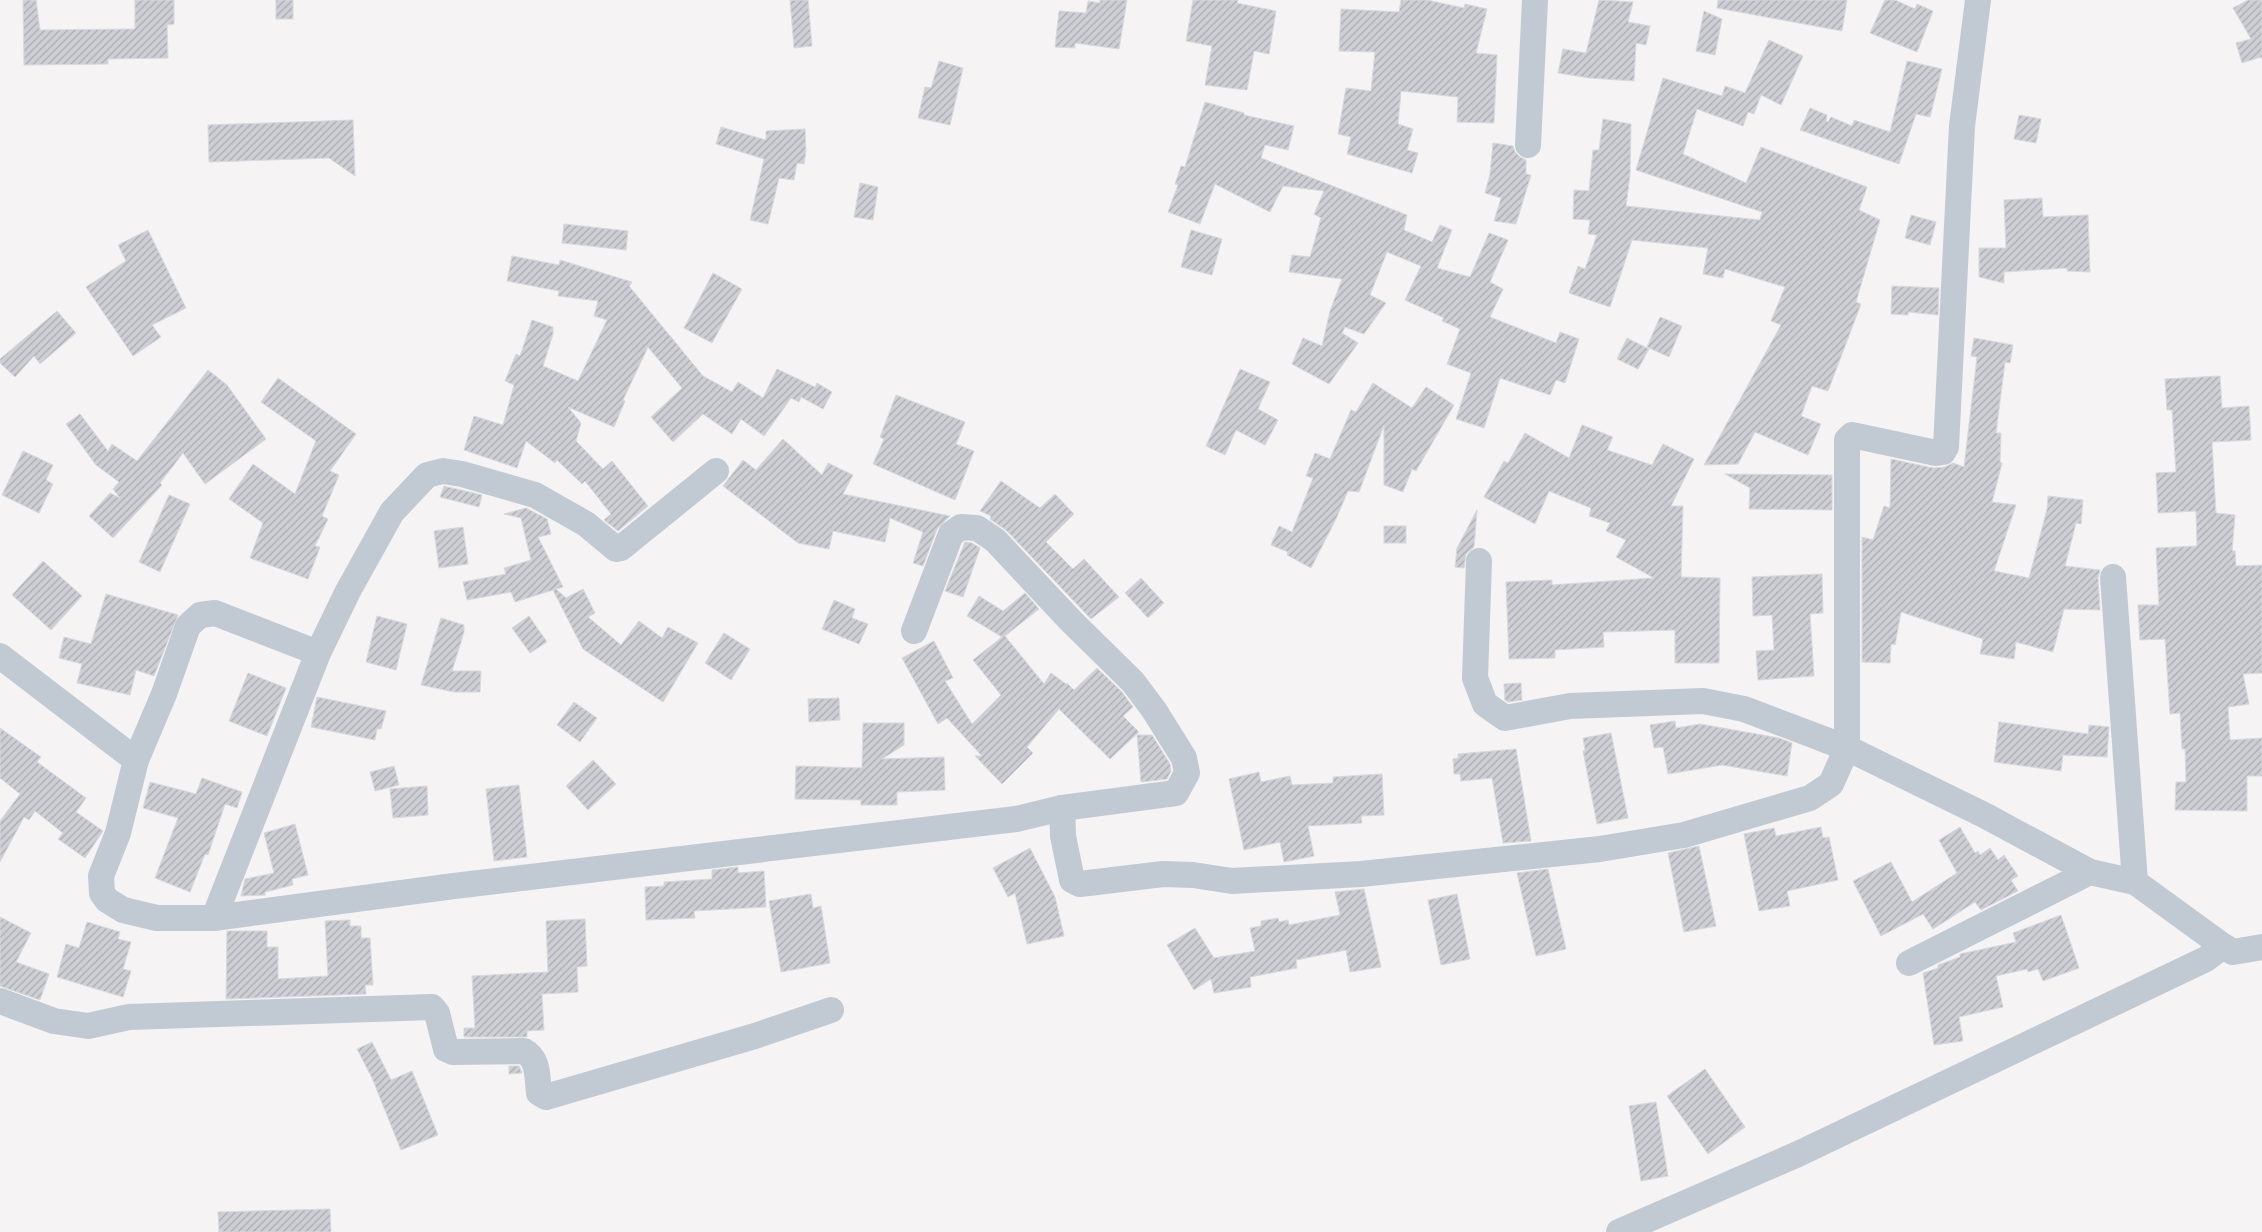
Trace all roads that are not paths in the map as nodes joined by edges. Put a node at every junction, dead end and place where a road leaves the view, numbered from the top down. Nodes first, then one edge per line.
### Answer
1 (1535, 0) edge
2 (1978, 0) edge
3 (1528, 145) dead end
4 (716, 471) dead end
5 (1479, 561) dead end
6 (2113, 577) dead end
7 (914, 631) dead end
8 (318, 653) junction
9 (0, 656) edge
10 (1847, 748) junction
11 (136, 760) junction
12 (1062, 808) junction
13 (2090, 872) junction
14 (2136, 882) junction
15 (214, 918) junction
16 (2223, 946) junction
17 (2262, 947) edge
18 (1908, 963) dead end
19 (0, 1001) edge
20 (831, 1010) dead end
21 (1619, 1232) edge

1 - 3 street
2 - 10 street
4 - 8 street
5 - 10 street
6 - 14 street
7 - 12 street
8 - 11 street
8 - 15 street
9 - 11 street
10 - 12 street
10 - 13 street
11 - 15 street
12 - 15 street
13 - 14 street
13 - 18 street
14 - 16 street
16 - 17 street
16 - 21 street
19 - 20 street

